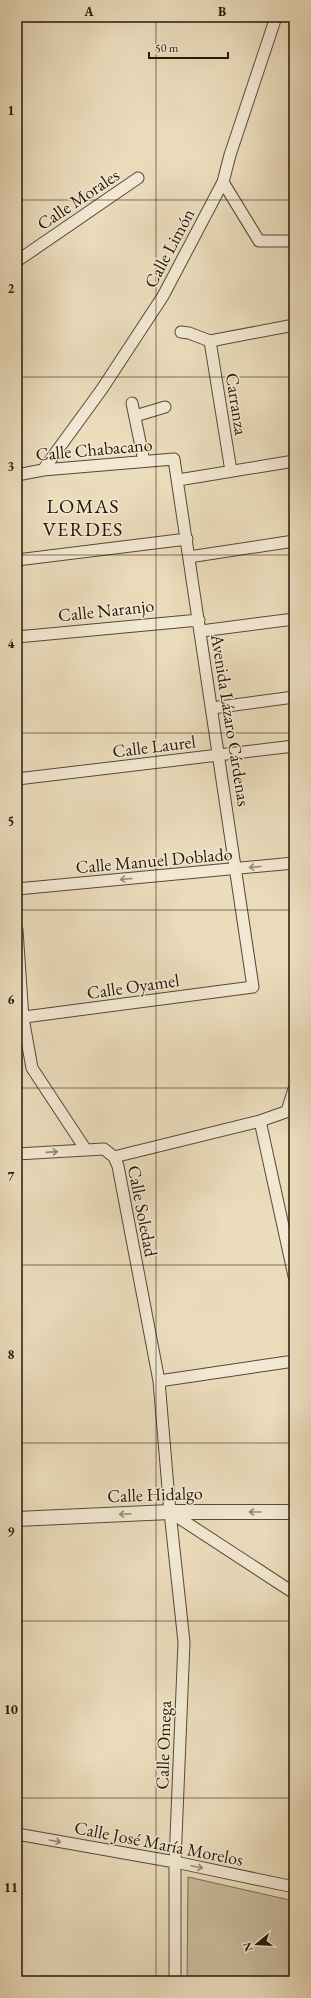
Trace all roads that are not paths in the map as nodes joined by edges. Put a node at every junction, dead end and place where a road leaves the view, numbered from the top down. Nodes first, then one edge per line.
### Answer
1 (276, 17) edge
2 (138, 178) dead end
3 (223, 182) junction
4 (294, 241) edge
5 (17, 261) edge
6 (294, 325) edge
7 (181, 332) dead end
8 (210, 341) junction
9 (132, 403) dead end
10 (165, 407) dead end
11 (135, 416) junction
12 (174, 459) joint
13 (144, 461) junction
14 (294, 461) edge
15 (43, 470) junction
16 (230, 471) junction
17 (17, 475) edge
18 (178, 480) junction
19 (187, 539) junction
20 (294, 541) edge
21 (189, 557) junction
22 (17, 560) edge
23 (294, 618) edge
24 (199, 620) junction
25 (201, 631) junction
26 (17, 636) edge
27 (294, 697) edge
28 (212, 708) junction
29 (294, 746) edge
30 (219, 755) junction
31 (17, 779) edge
32 (294, 863) edge
33 (236, 869) junction
34 (17, 890) edge
35 (17, 930) edge
36 (253, 987) joint
37 (20, 1018) edge
38 (294, 1089) edge
39 (290, 1110) edge
40 (260, 1121) junction
41 (86, 1150) junction
42 (17, 1154) edge
43 (114, 1157) junction
44 (294, 1276) edge
45 (294, 1361) edge
46 (159, 1381) junction
47 (170, 1512) junction
48 (294, 1512) edge
49 (17, 1519) edge
50 (294, 1594) edge
51 (17, 1834) edge
52 (175, 1862) junction
53 (294, 1887) edge
54 (175, 1981) edge

1 - 3 street, Calle Limón
2 - 5 street, Calle Morales
3 - 4 street
3 - 15 street, Calle Limón
6 - 8 street
7 - 8 street
8 - 16 street, Carranza
9 - 11 street
10 - 11 street
11 - 13 street
12 - 13 street, Calle Chabacano
12 - 18 street, Avenida Lázaro Cárdenas
13 - 15 street, Calle Chabacano
14 - 16 street
15 - 17 street, Calle Chabacano
16 - 18 street
18 - 19 street, Avenida Lázaro Cárdenas
19 - 21 street, Avenida Lázaro Cárdenas
19 - 22 street
20 - 21 street
21 - 24 street, Avenida Lázaro Cárdenas
23 - 25 street
24 - 25 street, Avenida Lázaro Cárdenas
24 - 26 street, Calle Naranjo
25 - 28 street, Avenida Lázaro Cárdenas
27 - 28 street
28 - 30 street, Avenida Lázaro Cárdenas
29 - 30 street, Calle Laurel
30 - 31 street, Calle Laurel
30 - 33 street, Avenida Lázaro Cárdenas
32 -> 33 street, Calle Manuel Doblado
33 -> 34 street, Calle Manuel Doblado
33 - 36 street, Avenida Lázaro Cárdenas
35 - 37 street
36 - 37 street, Calle Oyamel
37 - 41 street
38 - 39 street
39 - 40 street
40 - 43 street
40 - 44 street
42 -> 41 street, Calle Soledad
41 - 43 street, Calle Soledad
43 - 46 street, Calle Soledad
45 - 46 street
46 - 47 street, Calle Soledad
48 -> 47 street, Calle Hidalgo
47 -> 49 street, Calle Hidalgo
47 - 50 street
47 - 52 street, Calle Omega
51 -> 52 street, Calle José María Morelos
52 -> 53 street, Calle José María Morelos
52 - 54 street, Calle Omega

